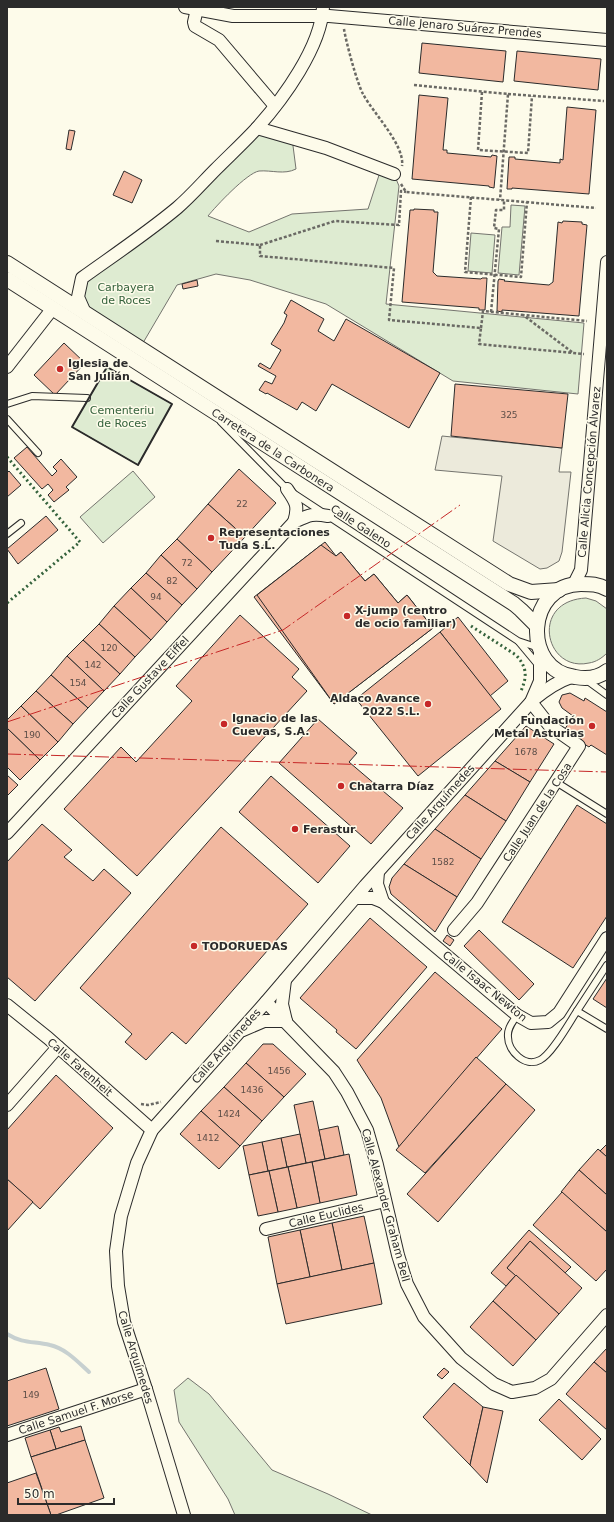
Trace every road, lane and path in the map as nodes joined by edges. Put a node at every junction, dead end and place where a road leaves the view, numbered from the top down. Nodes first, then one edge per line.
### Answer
1 (191, 8) edge
2 (323, 11) edge
3 (344, 27) dead end
4 (607, 40) edge
5 (414, 85) dead end
6 (482, 92) junction
7 (508, 94) junction
8 (532, 96) junction
9 (604, 101) dead end
10 (275, 106) junction
11 (257, 128) junction
12 (503, 152) junction
13 (394, 174) junction
14 (406, 192) junction
15 (471, 197) junction
16 (500, 200) junction
17 (504, 200) junction
18 (528, 202) junction
19 (596, 208) dead end
20 (216, 241) dead end
21 (260, 245) junction
22 (607, 262) edge
23 (7, 263) edge
24 (494, 275) junction
25 (7, 279) edge
26 (53, 308) junction
27 (492, 312) junction
28 (85, 313) junction
29 (522, 314) junction
30 (586, 321) dead end
31 (481, 328) junction
32 (572, 353) junction
33 (584, 354) dead end
34 (7, 367) edge
35 (87, 398) dead end
36 (7, 404) edge
37 (209, 409) junction
38 (7, 418) edge
39 (38, 453) dead end
40 (287, 489) junction
41 (328, 516) junction
42 (21, 522) dead end
43 (294, 522) junction
44 (7, 534) edge
45 (574, 584) junction
46 (607, 589) edge
47 (558, 590) junction
48 (536, 625) junction
49 (518, 641) junction
50 (539, 649) junction
51 (540, 668) junction
52 (606, 673) edge
53 (577, 677) junction
54 (607, 695) edge
55 (531, 702) junction
56 (556, 782) junction
57 (607, 814) edge
58 (7, 833) edge
59 (378, 872) junction
60 (355, 898) junction
61 (383, 902) junction
62 (454, 930) dead end
63 (607, 938) edge
64 (607, 964) edge
65 (285, 980) junction
66 (266, 1002) junction
67 (7, 1005) edge
68 (577, 1011) junction
69 (517, 1015) junction
70 (286, 1022) junction
71 (607, 1029) edge
72 (240, 1031) junction
73 (58, 1047) junction
74 (165, 1099) dead end
75 (135, 1103) dead end
76 (7, 1105) edge
77 (152, 1130) junction
78 (385, 1201) junction
79 (266, 1229) dead end
80 (607, 1315) edge
81 (146, 1389) junction
82 (7, 1435) edge
83 (184, 1512) edge

1 - 2 street, Calle Jenaro Suárez Prendes
1 - 10 street
2 - 4 street, Calle Jenaro Suárez Prendes
2 - 10 street
3 - 13 path
5 - 6 path
6 - 7 path
6 - 12 path
7 - 8 path
7 - 12 path
8 - 9 path
8 - 12 path
10 - 11 street
11 - 13 street
11 - 28 street
12 - 16 path
13 - 14 path
14 - 15 path
14 - 21 path
15 - 16 path
15 - 24 path
16 - 17 path
17 - 18 path
17 - 24 path
18 - 19 path
18 - 24 path
20 - 21 path
21 - 31 path
22 - 45 street, Calle Alicia Concepción Álvarez
23 - 28 street
24 - 27 path
25 - 26 street, Carretera de la Carbonera
26 - 34 street
26 - 37 street, Carretera de la Carbonera
27 - 29 path
27 - 31 path
28 - 47 street, Carretera de la Carbonera
29 - 30 path
29 - 32 path
31 - 32 path
32 - 33 path
35 - 36 lane
37 - 40 lane, Calle Galeno
37 - 48 street, Carretera de la Carbonera
38 - 39 lane
40 - 41 lane, Calle Galeno
40 - 43 street
41 - 43 street, Calle Gustave Eiffel
41 - 49 lane, Calle Galeno
42 - 44 lane
43 - 58 street, Calle Gustave Eiffel
45 - 46 street
45 - 47 street
47 - 48 street
48 - 50 street
49 - 50 lane, Calle Galeno
49 - 51 lane, Calle Galeno
50 - 51 street, Calle Arquímedes
50 - 53 street
51 - 55 street, Calle Arquímedes
52 - 53 street
53 - 54 lane
53 - 55 street
55 - 56 street, Calle Juan de la Cosa
55 - 59 street, Calle Arquímedes
56 - 57 lane
56 - 62 street, Calle Juan de la Cosa
59 - 60 street, Calle Arquímedes
59 - 61 street
60 - 61 street, Calle Isaac Newton
60 - 65 street, Calle Arquímedes
61 - 69 street, Calle Isaac Newton
63 - 69 street, Calle Isaac Newton
64 - 68 lane
65 - 66 street, Calle Arquímedes
65 - 70 street
66 - 70 street, Calle Alexander Graham Bell
66 - 72 street, Calle Arquímedes
67 - 73 street, Calle Farenheit
68 - 69 lane
68 - 71 lane
70 - 72 street
70 - 78 street, Calle Alexander Graham Bell
72 - 77 street, Calle Arquímedes
73 - 76 street
73 - 77 street, Calle Farenheit
74 - 75 path
77 - 81 street, Calle Arquímedes
78 - 79 street, Calle Euclides
78 - 80 street, Calle Alexander Graham Bell
81 - 82 street, Calle Samuel F. Morse
81 - 83 street, Calle Arquímedes

